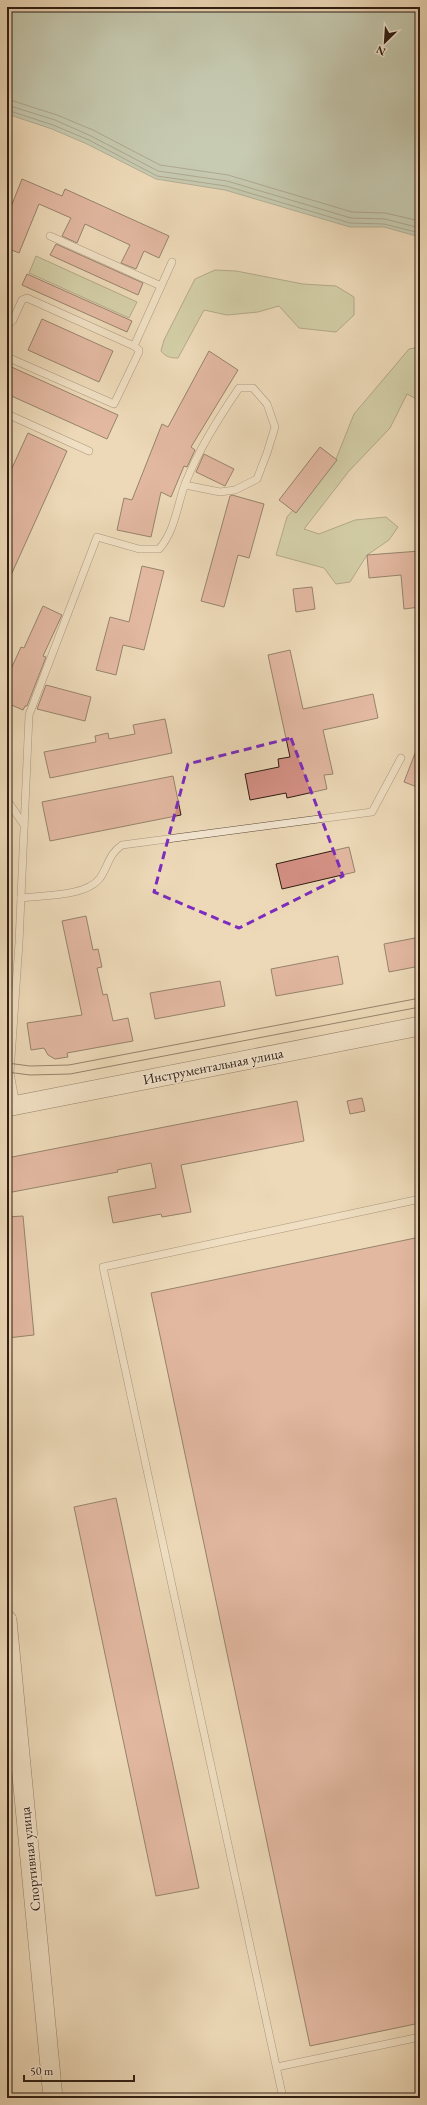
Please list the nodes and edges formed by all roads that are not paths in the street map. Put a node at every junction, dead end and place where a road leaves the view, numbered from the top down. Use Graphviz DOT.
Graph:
graph roads {
  1 [pos="50,236"];
  2 [pos="172,262"];
  3 [pos="161,286"];
  4 [pos="7,326"];
  5 [pos="134,346"];
  6 [pos="7,357"];
  7 [pos="7,414"];
  8 [pos="89,451"];
  9 [pos="185,485"];
  10 [pos="401,758"];
  11 [pos="7,800"];
  12 [pos="24,825"];
  13 [pos="21,898"];
  14 [pos="420,1026"];
  15 [pos="12,1106"];
  16 [pos="420,1199"];
  17 [pos="7,1620"];
  18 [pos="420,2037"];
  19 [pos="277,2066"];
  20 [pos="53,2098"];
  21 [pos="283,2098"];
  1 -- 3 [label="lane"];
  2 -- 3 [label="lane"];
  3 -- 5 [label="lane"];
  4 -- 5 [label="lane"];
  5 -- 6 [label="lane"];
  7 -- 8 [label="lane"];
  9 -- 9 [label="lane"];
  9 -- 12 [label="lane"];
  10 -- 13 [label="lane"];
  11 -- 12 [label="lane"];
  12 -- 13 [label="lane"];
  13 -- 15 [label="lane"];
  14 -- 15 [label="street, Инструментальная улица"];
  16 -- 19 [label="lane"];
  17 -- 20 [label="street, Спортивная улица"];
  18 -- 19 [label="lane"];
  19 -- 21 [label="lane"];
}
